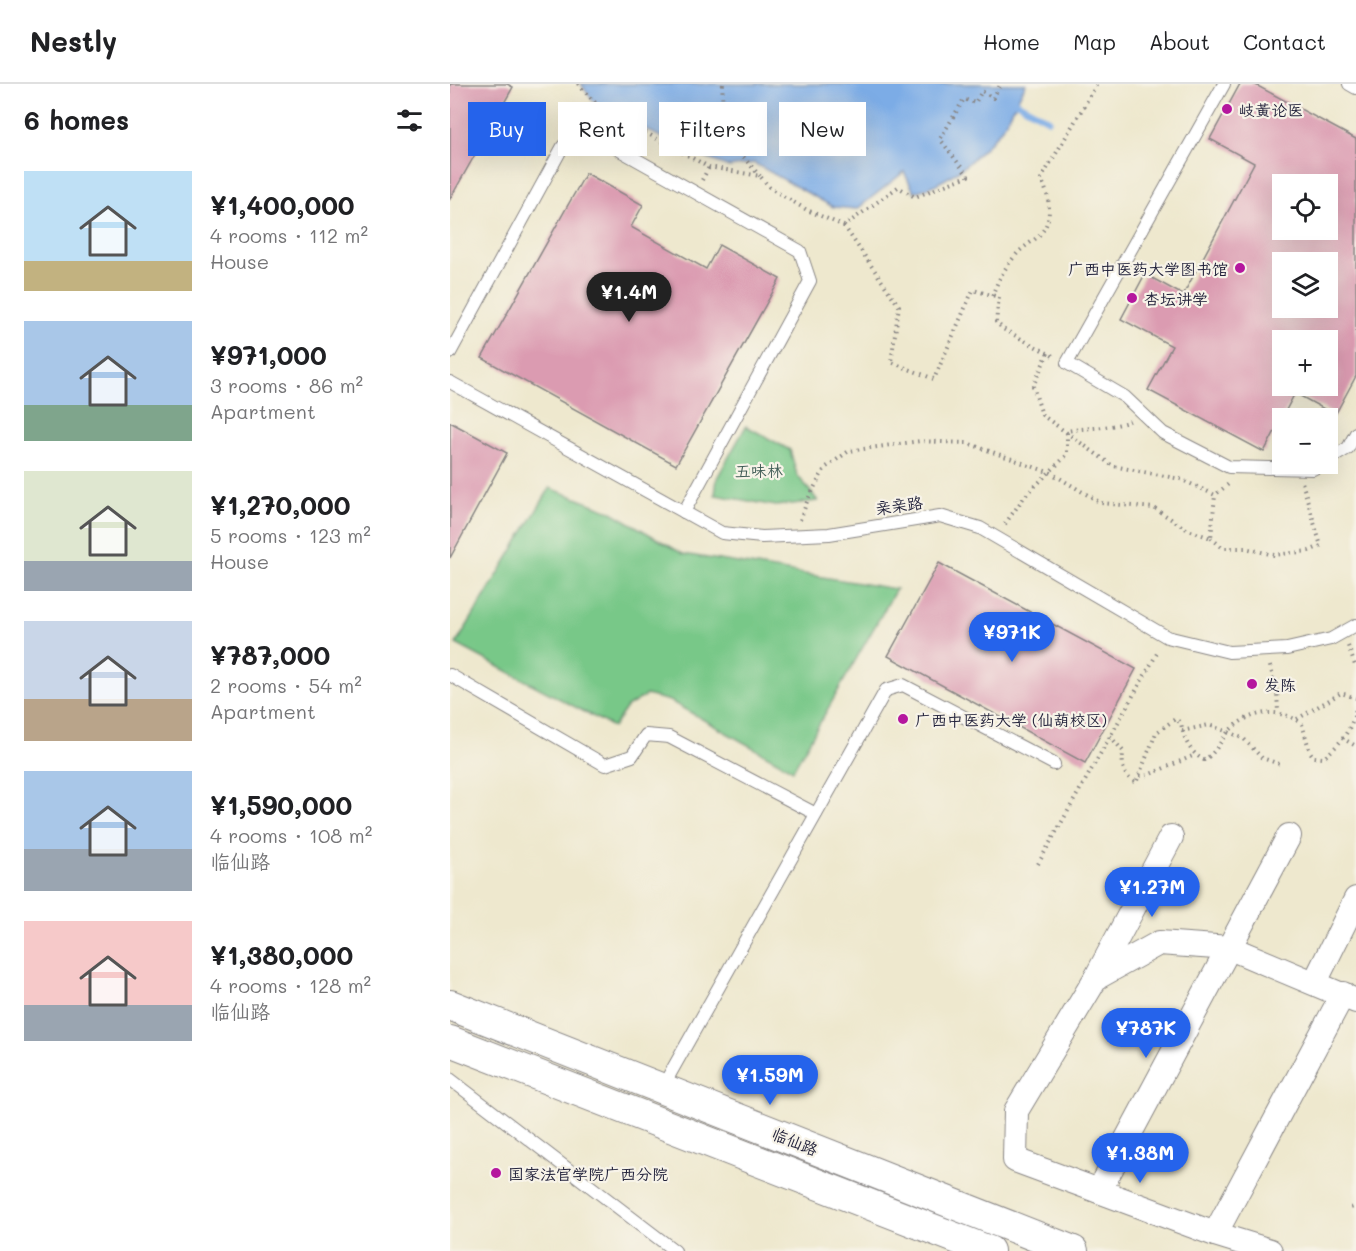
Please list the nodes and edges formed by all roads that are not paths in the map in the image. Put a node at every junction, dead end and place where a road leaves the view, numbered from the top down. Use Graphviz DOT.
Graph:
graph roads {
  1 [pos="1224,84"];
  2 [pos="1349,84"];
  3 [pos="1356,88"];
  4 [pos="450,353"];
  5 [pos="450,382"];
  6 [pos="1356,433"];
  7 [pos="1338,454"];
  8 [pos="1272,468"];
  9 [pos="684,512"];
  10 [pos="1356,625"];
  11 [pos="450,675"];
  12 [pos="1054,764"];
  13 [pos="816,814"];
  14 [pos="1289,836"];
  15 [pos="1171,837"];
  16 [pos="1356,899"];
  17 [pos="1230,948"];
  18 [pos="1096,978"];
  19 [pos="1315,982"];
  20 [pos="1350,998"];
  21 [pos="450,1005"];
  22 [pos="450,1041"];
  23 [pos="450,1079"];
  24 [pos="661,1089"];
  25 [pos="1099,1191"];
  26 [pos="1215,1234"];
  27 [pos="675,1251"];
  28 [pos="989,1251"];
  29 [pos="1073,1251"];
  30 [pos="1270,1251"];
  1 -- 8 [label="lane"];
  2 -- 3 [label="lane"];
  4 -- 9 [label="lane"];
  5 -- 9 [label="lane, 亲亲路"];
  6 -- 7 [label="lane"];
  9 -- 10 [label="lane, 亲亲路"];
  11 -- 13 [label="lane"];
  12 -- 13 [label="lane"];
  13 -- 24 [label="lane"];
  14 -- 17 [label="street"];
  15 -- 18 [label="street"];
  16 -- 19 [label="street"];
  17 -- 18 [label="street"];
  17 -- 19 [label="street"];
  17 -- 25 [label="street"];
  18 -- 25 [label="street"];
  19 -- 20 [label="street"];
  20 -- 26 [label="street"];
  21 -- 24 [label="street, 临仙路"];
  22 -- 28 [label="street, 临仙路"];
  23 -- 27 [label="lane"];
  24 -- 29 [label="street, 临仙路"];
  25 -- 26 [label="street"];
  26 -- 30 [label="street"];
}
